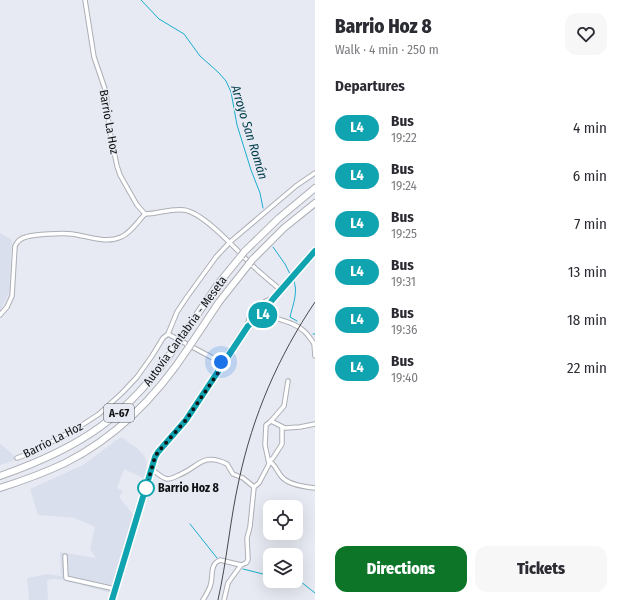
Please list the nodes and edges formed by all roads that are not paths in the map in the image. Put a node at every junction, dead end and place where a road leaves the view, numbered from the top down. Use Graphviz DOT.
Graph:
graph roads {
  1 [pos="85,0"];
  2 [pos="315,173"];
  3 [pos="315,188"];
  4 [pos="315,203"];
  5 [pos="145,214"];
  6 [pos="230,242"];
  7 [pos="315,251"];
  8 [pos="281,290"];
  9 [pos="273,299"];
  10 [pos="258,307"];
  11 [pos="0,315"];
  12 [pos="251,315"];
  13 [pos="261,316"];
  14 [pos="248,326"];
  15 [pos="168,334"];
  16 [pos="314,344"];
  17 [pos="315,356"];
  18 [pos="224,364"];
  19 [pos="288,381"];
  20 [pos="271,421"];
  21 [pos="315,424"];
  22 [pos="282,427"];
  23 [pos="17,458"];
  24 [pos="40,461"];
  25 [pos="269,461"];
  26 [pos="151,469"];
  27 [pos="0,473"];
  28 [pos="0,476"];
  29 [pos="14,484"];
  30 [pos="254,487"];
  31 [pos="0,488"];
  32 [pos="315,488"];
  33 [pos="0,492"];
  34 [pos="65,556"];
  35 [pos="241,565"];
  36 [pos="115,589"];
  37 [pos="112,600"];
  38 [pos="203,600"];
  39 [pos="224,600"];
  1 -- 5 [label="street, Barrio La Hoz"];
  2 -- 6 [label="street, Barrio La Hoz"];
  3 -- 24 [label="highway, Autovía Cantabria - Meseta / A-67"];
  4 -- 29 [label="highway, Autovía Cantabria - Meseta / A-67"];
  5 -- 6 [label="street"];
  5 -- 11 [label="street"];
  6 -- 8 [label="street"];
  6 -- 15 [label="street, Barrio La Hoz"];
  7 -- 8 [label="street"];
  8 -- 9 [label="street"];
  9 -- 10 [label="street"];
  9 -- 13 [label="street"];
  10 -- 12 [label="street"];
  10 -- 13 [label="street"];
  12 -- 13 [label="street"];
  12 -- 14 [label="street"];
  13 -- 14 [label="street"];
  13 -- 16 [label="street"];
  14 -- 18 [label="street"];
  15 -- 18 [label="street"];
  15 -- 23 [label="street, Barrio La Hoz"];
  16 -- 17 [label="street"];
  18 -- 26 [label="street"];
  19 -- 20 [label="street"];
  20 -- 22 [label="street"];
  20 -- 25 [label="street"];
  21 -- 22 [label="street"];
  22 -- 25 [label="street"];
  24 -- 27 [label="highway"];
  24 -- 28 [label="highway, Autovía Cantabria - Meseta / A-67"];
  25 -- 30 [label="street"];
  25 -- 32 [label="street"];
  26 -- 30 [label="street"];
  26 -- 36 [label="street"];
  29 -- 31 [label="highway, Autovía Cantabria - Meseta / A-67"];
  29 -- 33 [label="highway"];
  30 -- 35 [label="street"];
  34 -- 36 [label="street"];
  35 -- 38 [label="street"];
  35 -- 39 [label="street"];
  36 -- 37 [label="street"];
}
